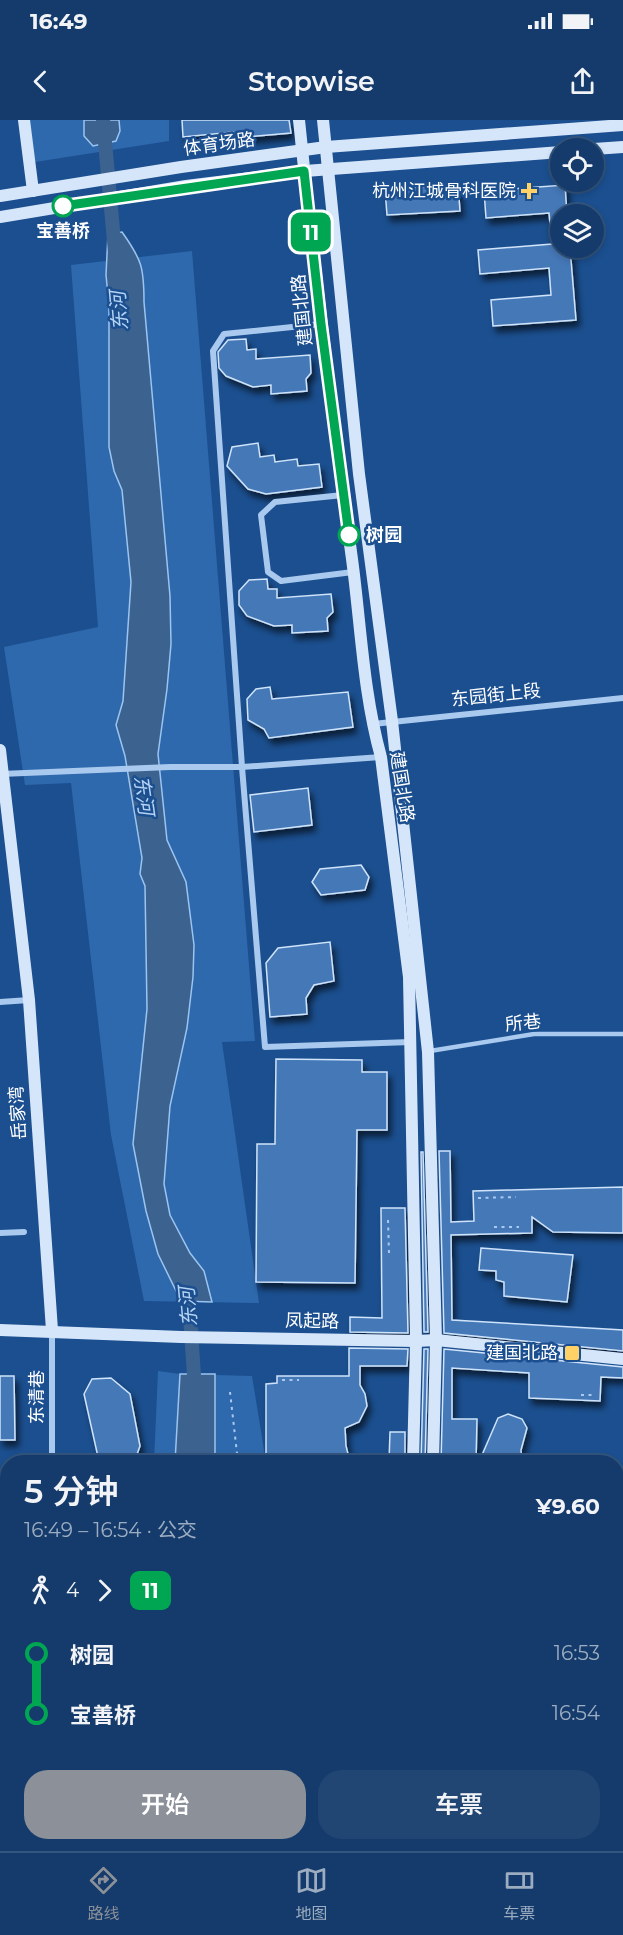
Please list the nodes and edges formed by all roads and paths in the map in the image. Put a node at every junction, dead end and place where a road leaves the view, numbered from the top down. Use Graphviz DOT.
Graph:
graph roads {
  1 [pos="24,120"];
  2 [pos="298,120"];
  3 [pos="323,120"];
  4 [pos="623,125"];
  5 [pos="326,147"];
  6 [pos="623,147"];
  7 [pos="604,148"];
  8 [pos="302,151"];
  9 [pos="550,153"];
  10 [pos="329,169"];
  11 [pos="304,171"];
  12 [pos="33,191"];
  13 [pos="0,196"];
  14 [pos="0,217"];
  15 [pos="321,324"];
  16 [pos="343,495"];
  17 [pos="354,572"];
  18 [pos="623,698"];
  19 [pos="393,721"];
  20 [pos="372,724"];
  21 [pos="0,750"];
  22 [pos="381,757"];
  23 [pos="242,767"];
  24 [pos="2,774"];
  25 [pos="29,1000"];
  26 [pos="0,1002"];
  27 [pos="623,1034"];
  28 [pos="411,1042"];
  29 [pos="428,1052"];
  30 [pos="516,1197"];
  31 [pos="478,1198"];
  32 [pos="388,1220"];
  33 [pos="494,1227"];
  34 [pos="519,1227"];
  35 [pos="24,1232"];
  36 [pos="0,1233"];
  37 [pos="388,1253"];
  38 [pos="0,1330"];
  39 [pos="52,1330"];
  40 [pos="436,1340"];
  41 [pos="416,1341"];
  42 [pos="623,1359"];
  43 [pos="282,1380"];
  44 [pos="299,1380"];
  45 [pos="230,1392"];
  46 [pos="581,1395"];
  47 [pos="595,1395"];
  48 [pos="52,1455"];
  49 [pos="237,1455"];
  50 [pos="413,1455"];
  51 [pos="433,1455"];
  1 -- 12 [label="main road"];
  2 -- 8 [label="main road, 建国北路"];
  3 -- 5 [label="main road, 建国北路"];
  4 -- 5 [label="main road, 体育场路"];
  5 -- 8 [label="main road, 体育场路"];
  5 -- 10 [label="main road, 建国北路"];
  6 -- 7 [label="main road"];
  8 -- 11 [label="main road, 建国北路"];
  8 -- 12 [label="main road, 体育场路"];
  9 -- 10 [label="main road, 体育场路"];
  10 -- 11 [label="main road, 体育场路"];
  10 -- 19 [label="main road, 建国北路"];
  11 -- 14 [label="main road, 体育场路"];
  11 -- 15 [label="main road, 建国北路"];
  12 -- 13 [label="main road, 体育场路"];
  15 -- 16 [label="main road, 建国北路"];
  15 -- 23 [label="street"];
  16 -- 17 [label="main road, 建国北路"];
  16 -- 17 [label="street"];
  17 -- 20 [label="main road, 建国北路"];
  18 -- 19 [label="street, 东园街上段"];
  19 -- 20 [label="street, 东园街上段"];
  19 -- 29 [label="main road, 建国北路"];
  20 -- 22 [label="main road, 建国北路"];
  21 -- 24 [label="main road, 岳家湾"];
  22 -- 23 [label="street"];
  22 -- 28 [label="main road, 建国北路"];
  23 -- 24 [label="street"];
  23 -- 28 [label="street"];
  24 -- 25 [label="main road, 岳家湾"];
  25 -- 26 [label="street"];
  25 -- 39 [label="main road, 岳家湾"];
  27 -- 29 [label="lane, 所巷"];
  28 -- 41 [label="main road, 建国北路"];
  29 -- 40 [label="main road, 建国北路"];
  30 -- 31 [label="path"];
  32 -- 37 [label="path"];
  33 -- 34 [label="path"];
  35 -- 36 [label="street"];
  38 -- 39 [label="main road, 凤起路"];
  39 -- 41 [label="main road, 凤起路"];
  39 -- 48 [label="street, 东清巷"];
  40 -- 41 [label="main road, 凤起路"];
  40 -- 42 [label="main road, 凤起路"];
  40 -- 51 [label="main road, 建国北路"];
  41 -- 50 [label="main road, 建国北路"];
  43 -- 44 [label="path"];
  45 -- 49 [label="path"];
  46 -- 47 [label="path"];
}
